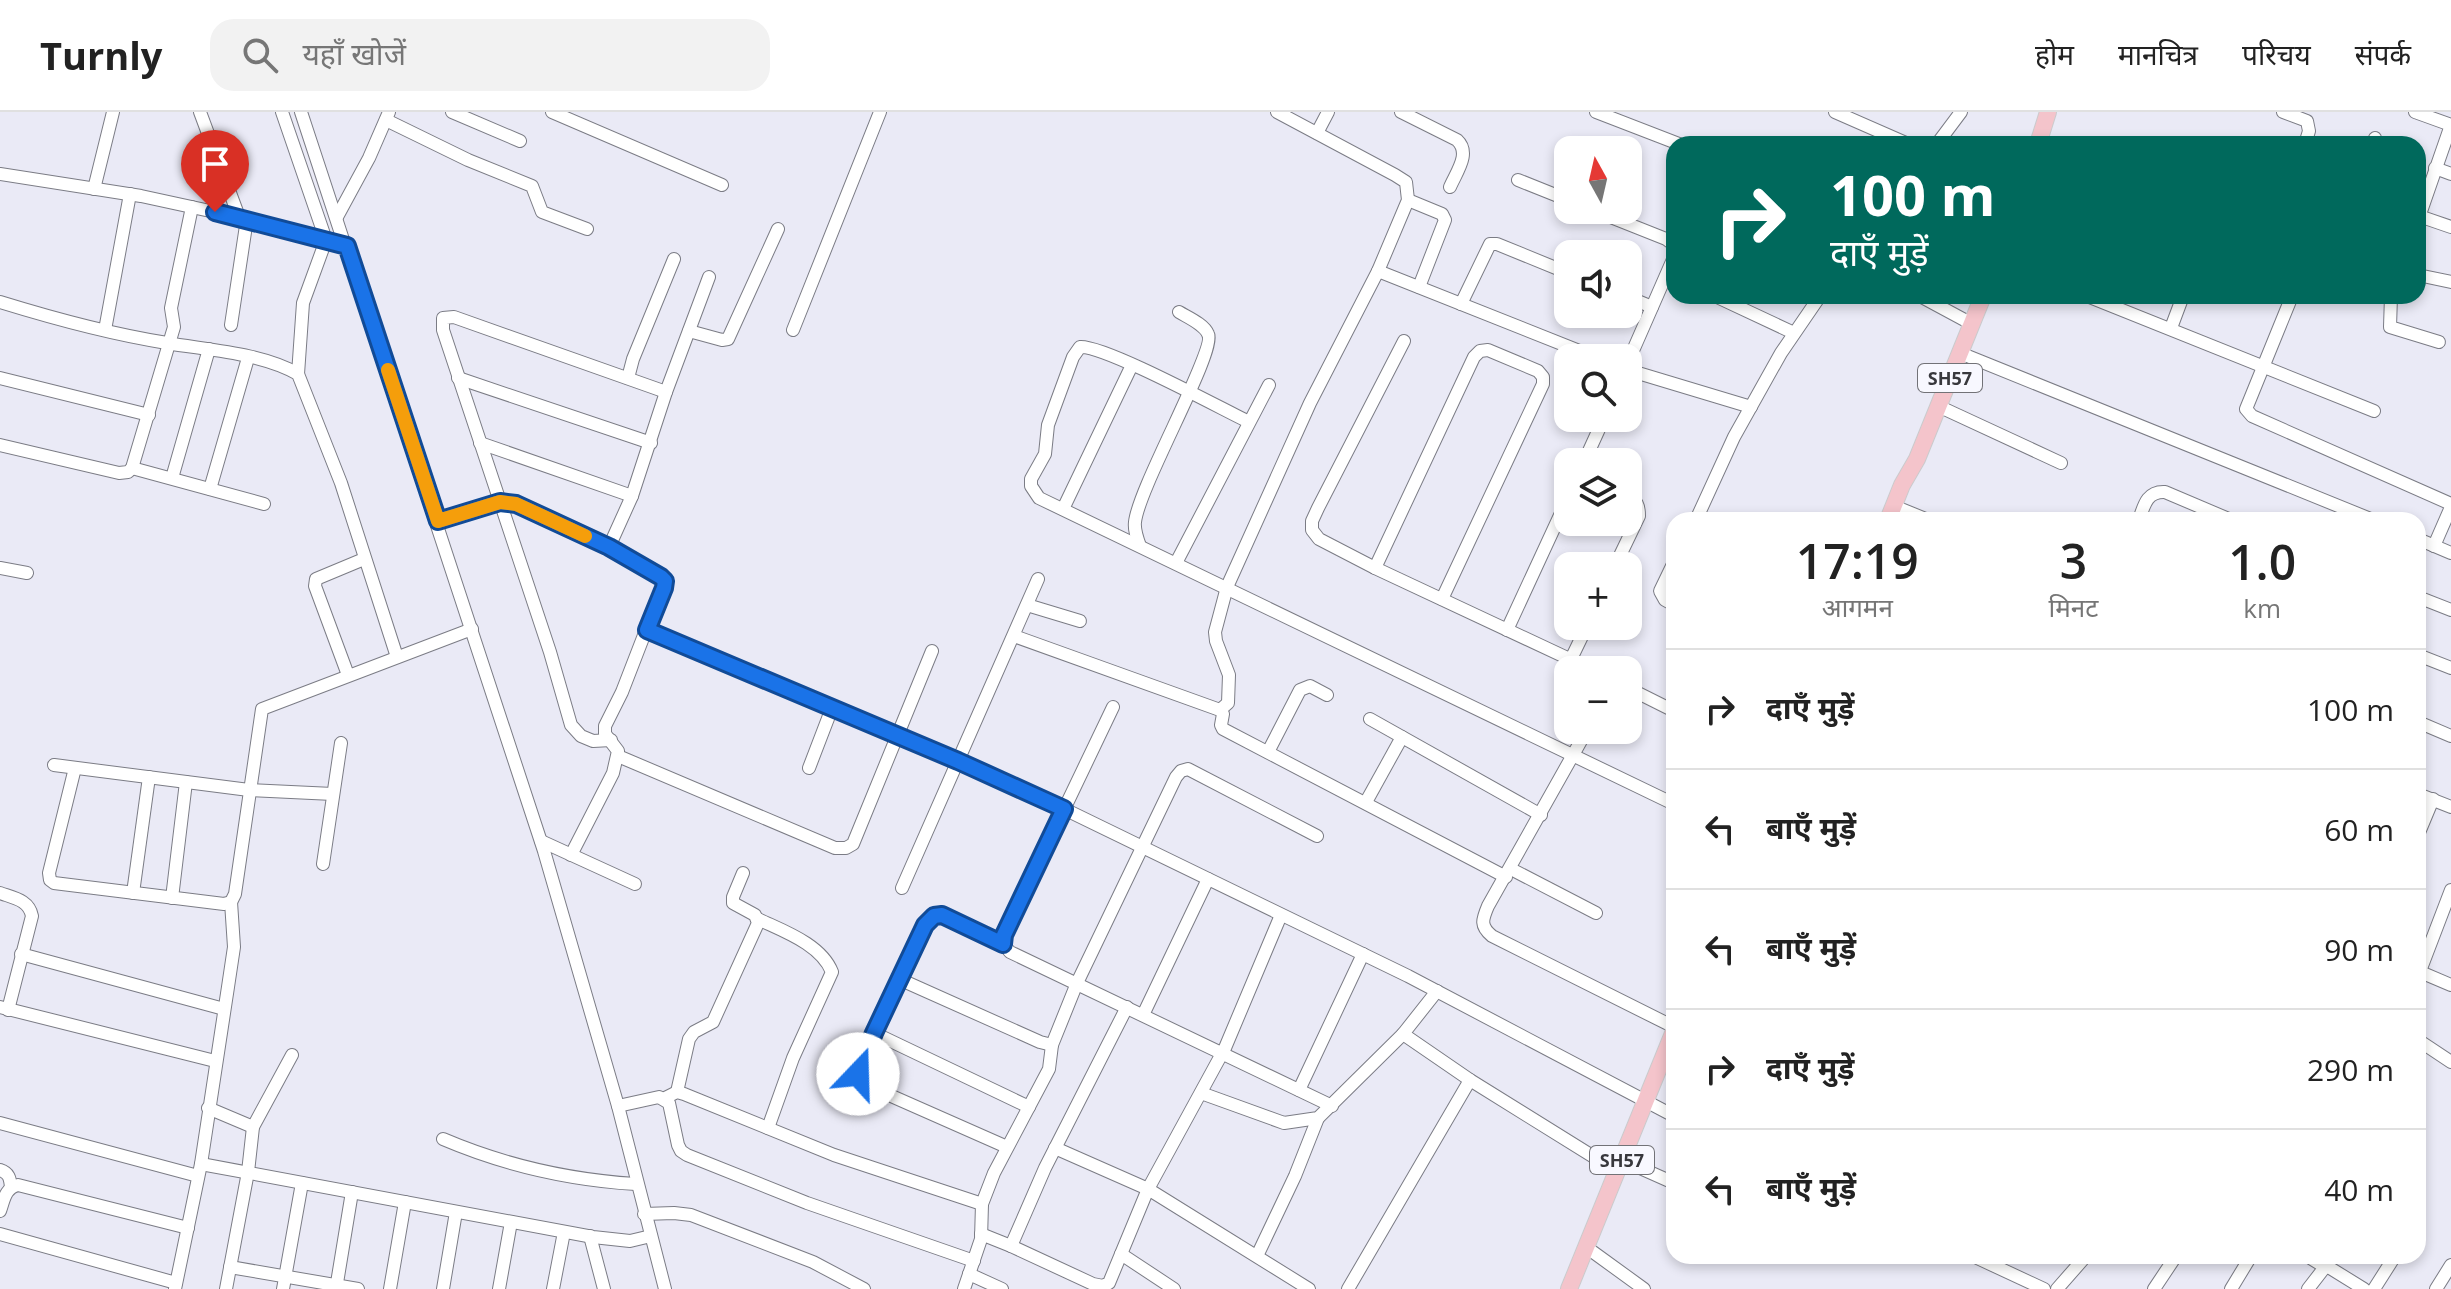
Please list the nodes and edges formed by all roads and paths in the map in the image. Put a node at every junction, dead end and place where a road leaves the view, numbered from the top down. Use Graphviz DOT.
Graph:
graph roads {
  1 [pos="113,112"];
  2 [pos="200,112"];
  3 [pos="282,112"];
  4 [pos="301,112"];
  5 [pos="452,112"];
  6 [pos="552,112"];
  7 [pos="880,112"];
  8 [pos="1277,112"];
  9 [pos="1328,112"];
  10 [pos="1401,112"];
  11 [pos="1596,112"];
  12 [pos="1835,112"];
  13 [pos="1961,112"];
  14 [pos="2048,112"];
  15 [pos="2283,112"];
  16 [pos="2415,112"];
  17 [pos="384,118"];
  18 [pos="1317,133"];
  19 [pos="1890,136"];
  20 [pos="1943,136"];
  21 [pos="2040,136"];
  22 [pos="2307,136"];
  23 [pos="1666,139"];
  24 [pos="520,141"];
  25 [pos="2435,168"];
  26 [pos="0,174"];
  27 [pos="2451,174"];
  28 [pos="1518,180"];
  29 [pos="722,185"];
  30 [pos="1450,187"];
  31 [pos="94,189"];
  32 [pos="130,194"];
  33 [pos="1554,194"];
  34 [pos="2426,196"];
  35 [pos="1408,200"];
  36 [pos="192,207"];
  37 [pos="337,217"];
  38 [pos="243,218"];
  39 [pos="2426,220"];
  40 [pos="1628,224"];
  41 [pos="2451,227"];
  42 [pos="587,229"];
  43 [pos="778,229"];
  44 [pos="1666,239"];
  45 [pos="326,240"];
  46 [pos="347,246"];
  47 [pos="674,259"];
  48 [pos="1554,267"];
  49 [pos="1378,271"];
  50 [pos="709,277"];
  51 [pos="2426,277"];
  52 [pos="2451,282"];
  53 [pos="1666,283"];
  54 [pos="1419,287"];
  55 [pos="0,302"];
  56 [pos="1642,303"];
  57 [pos="1461,304"];
  58 [pos="1732,304"];
  59 [pos="1814,304"];
  60 [pos="1935,304"];
  61 [pos="1980,304"];
  62 [pos="2108,304"];
  63 [pos="2180,304"];
  64 [pos="2289,304"];
  65 [pos="2391,304"];
  66 [pos="1652,307"];
  67 [pos="1179,312"];
  68 [pos="1972,324"];
  69 [pos="231,325"];
  70 [pos="2171,328"];
  71 [pos="105,330"];
  72 [pos="793,330"];
  73 [pos="689,331"];
  74 [pos="1794,333"];
  75 [pos="1404,341"];
  76 [pos="2439,342"];
  77 [pos="170,344"];
  78 [pos="1562,344"];
  79 [pos="1636,344"];
  80 [pos="209,349"];
  81 [pos="1960,353"];
  82 [pos="248,358"];
  83 [pos="1132,365"];
  84 [pos="2262,366"];
  85 [pos="298,374"];
  86 [pos="1642,374"];
  87 [pos="0,378"];
  88 [pos="458,378"];
  89 [pos="628,378"];
  90 [pos="1269,385"];
  91 [pos="666,392"];
  92 [pos="1188,393"];
  93 [pos="1938,406"];
  94 [pos="1751,407"];
  95 [pos="2374,411"];
  96 [pos="149,415"];
  97 [pos="1249,422"];
  98 [pos="480,443"];
  99 [pos="651,443"];
  100 [pos="0,445"];
  101 [pos="2061,463"];
  102 [pos="132,468"];
  103 [pos="172,478"];
  104 [pos="210,489"];
  105 [pos="632,496"];
  106 [pos="500,502"];
  107 [pos="264,504"];
  108 [pos="2451,505"];
  109 [pos="1063,509"];
  110 [pos="1700,512"];
  111 [pos="1897,512"];
  112 [pos="2142,512"];
  113 [pos="2212,512"];
  114 [pos="2353,512"];
  115 [pos="438,521"];
  116 [pos="1554,528"];
  117 [pos="2426,542"];
  118 [pos="1140,546"];
  119 [pos="2434,546"];
  120 [pos="609,547"];
  121 [pos="2451,553"];
  122 [pos="364,559"];
  123 [pos="1176,563"];
  124 [pos="0,568"];
  125 [pos="1375,568"];
  126 [pos="27,573"];
  127 [pos="1038,579"];
  128 [pos="1666,579"];
  129 [pos="1227,587"];
  130 [pos="1442,599"];
  131 [pos="2426,600"];
  132 [pos="1666,601"];
  133 [pos="1027,605"];
  134 [pos="2451,610"];
  135 [pos="1080,621"];
  136 [pos="472,629"];
  137 [pos="647,630"];
  138 [pos="1507,630"];
  139 [pos="1014,636"];
  140 [pos="932,651"];
  141 [pos="1564,656"];
  142 [pos="397,657"];
  143 [pos="2426,658"];
  144 [pos="2451,668"];
  145 [pos="348,675"];
  146 [pos="1327,695"];
  147 [pos="1642,695"];
  148 [pos="1113,707"];
  149 [pos="1666,707"];
  150 [pos="832,708"];
  151 [pos="1220,710"];
  152 [pos="1370,719"];
  153 [pos="2426,725"];
  154 [pos="898,735"];
  155 [pos="2451,736"];
  156 [pos="1402,737"];
  157 [pos="611,740"];
  158 [pos="341,743"];
  159 [pos="1580,744"];
  160 [pos="1268,752"];
  161 [pos="618,756"];
  162 [pos="1574,756"];
  163 [pos="958,761"];
  164 [pos="54,765"];
  165 [pos="75,768"];
  166 [pos="809,768"];
  167 [pos="149,777"];
  168 [pos="186,782"];
  169 [pos="249,790"];
  170 [pos="333,794"];
  171 [pos="2426,797"];
  172 [pos="2433,799"];
  173 [pos="1666,800"];
  174 [pos="1366,802"];
  175 [pos="2451,807"];
  176 [pos="1064,809"];
  177 [pos="1541,815"];
  178 [pos="2426,816"];
  179 [pos="1317,836"];
  180 [pos="541,841"];
  181 [pos="1142,847"];
  182 [pos="571,855"];
  183 [pos="323,864"];
  184 [pos="743,873"];
  185 [pos="1508,873"];
  186 [pos="1208,879"];
  187 [pos="635,884"];
  188 [pos="902,888"];
  189 [pos="2451,890"];
  190 [pos="0,893"];
  191 [pos="133,893"];
  192 [pos="172,898"];
  193 [pos="231,902"];
  194 [pos="1596,913"];
  195 [pos="1281,915"];
  196 [pos="758,919"];
  197 [pos="1003,944"];
  198 [pos="2426,953"];
  199 [pos="21,954"];
  200 [pos="1363,954"];
  201 [pos="2426,974"];
  202 [pos="899,979"];
  203 [pos="1077,983"];
  204 [pos="2451,985"];
  205 [pos="1437,991"];
  206 [pos="1127,1007"];
  207 [pos="4,1008"];
  208 [pos="224,1009"];
  209 [pos="1143,1015"];
  210 [pos="1666,1025"];
  211 [pos="874,1033"];
  212 [pos="1403,1034"];
  213 [pos="1052,1045"];
  214 [pos="2426,1045"];
  215 [pos="1222,1052"];
  216 [pos="1666,1053"];
  217 [pos="292,1055"];
  218 [pos="215,1061"];
  219 [pos="2451,1062"];
  220 [pos="1666,1069"];
  221 [pos="1470,1080"];
  222 [pos="1299,1090"];
  223 [pos="1201,1093"];
  224 [pos="671,1095"];
  225 [pos="1649,1103"];
  226 [pos="618,1106"];
  227 [pos="1332,1106"];
  228 [pos="1029,1107"];
  229 [pos="208,1108"];
  230 [pos="1666,1112"];
  231 [pos="1318,1118"];
  232 [pos="0,1123"];
  233 [pos="253,1127"];
  234 [pos="768,1128"];
  235 [pos="443,1139"];
  236 [pos="1007,1147"];
  237 [pos="1055,1148"];
  238 [pos="1623,1167"];
  239 [pos="0,1170"];
  240 [pos="200,1170"];
  241 [pos="248,1172"];
  242 [pos="1666,1180"];
  243 [pos="302,1183"];
  244 [pos="636,1184"];
  245 [pos="11,1187"];
  246 [pos="1148,1189"];
  247 [pos="352,1192"];
  248 [pos="405,1202"];
  249 [pos="982,1204"];
  250 [pos="0,1211"];
  251 [pos="456,1212"];
  252 [pos="644,1214"];
  253 [pos="511,1222"];
  254 [pos="188,1228"];
  255 [pos="564,1232"];
  256 [pos="0,1234"];
  257 [pos="981,1234"];
  258 [pos="590,1236"];
  259 [pos="651,1236"];
  260 [pos="1011,1246"];
  261 [pos="1593,1252"];
  262 [pos="1121,1254"];
  263 [pos="1257,1256"];
  264 [pos="974,1261"];
  265 [pos="2006,1264"];
  266 [pos="2079,1264"];
  267 [pos="2171,1264"];
  268 [pos="2246,1264"];
  269 [pos="2325,1264"];
  270 [pos="2327,1264"];
  271 [pos="2390,1264"];
  272 [pos="2451,1265"];
  273 [pos="230,1267"];
  274 [pos="969,1274"];
  275 [pos="284,1283"];
  276 [pos="176,1286"];
  277 [pos="336,1287"];
  278 [pos="226,1289"];
  279 [pos="358,1289"];
  280 [pos="390,1289"];
  281 [pos="443,1289"];
  282 [pos="499,1289"];
  283 [pos="553,1289"];
  284 [pos="604,1289"];
  285 [pos="665,1289"];
  286 [pos="864,1289"];
  287 [pos="964,1289"];
  288 [pos="1002,1289"];
  289 [pos="1174,1289"];
  290 [pos="1309,1289"];
  291 [pos="1348,1289"];
  292 [pos="1569,1289"];
  293 [pos="1578,1289"];
  294 [pos="1644,1289"];
  295 [pos="2044,1289"];
  296 [pos="2057,1289"];
  297 [pos="2154,1289"];
  298 [pos="2231,1289"];
  299 [pos="2308,1289"];
  300 [pos="2364,1289"];
  301 [pos="2374,1289"];
  302 [pos="2436,1289"];
  1 -- 31 [label="street"];
  2 -- 38 [label="street"];
  3 -- 45 [label="street"];
  4 -- 37 [label="street"];
  5 -- 24 [label="street"];
  6 -- 29 [label="street"];
  7 -- 72 [label="street"];
  8 -- 18 [label="street"];
  9 -- 18 [label="street"];
  10 -- 30 [label="street"];
  11 -- 23 [label="street"];
  12 -- 19 [label="street"];
  13 -- 20 [label="street"];
  14 -- 21 [label="main road"];
  15 -- 22 [label="street"];
  16 -- 25 [label="street"];
  17 -- 37 [label="street"];
  17 -- 42 [label="street"];
  18 -- 35 [label="street"];
  25 -- 27 [label="street"];
  25 -- 34 [label="street"];
  26 -- 31 [label="street"];
  28 -- 33 [label="street"];
  31 -- 32 [label="street"];
  32 -- 36 [label="street"];
  32 -- 71 [label="street"];
  35 -- 49 [label="street"];
  35 -- 54 [label="street"];
  36 -- 38 [label="street"];
  36 -- 77 [label="street"];
  37 -- 46 [label="street"];
  38 -- 45 [label="street"];
  38 -- 69 [label="street"];
  39 -- 41 [label="street"];
  40 -- 44 [label="street"];
  43 -- 73 [label="street"];
  45 -- 46 [label="street"];
  45 -- 85 [label="street"];
  46 -- 115 [label="street"];
  47 -- 89 [label="street"];
  48 -- 57 [label="street"];
  49 -- 54 [label="street"];
  49 -- 129 [label="street"];
  50 -- 73 [label="street"];
  51 -- 52 [label="street"];
  53 -- 66 [label="street"];
  54 -- 57 [label="street"];
  55 -- 71 [label="street"];
  56 -- 66 [label="street"];
  57 -- 78 [label="street"];
  58 -- 74 [label="street"];
  59 -- 74 [label="street"];
  60 -- 68 [label="street"];
  61 -- 68 [label="main road, SH57"];
  62 -- 70 [label="street"];
  63 -- 70 [label="street"];
  64 -- 84 [label="street"];
  65 -- 76 [label="street"];
  66 -- 79 [label="street"];
  67 -- 92 [label="street"];
  68 -- 81 [label="main road, SH57"];
  70 -- 84 [label="street"];
  71 -- 77 [label="street"];
  73 -- 91 [label="street"];
  74 -- 94 [label="street"];
  75 -- 125 [label="street"];
  77 -- 80 [label="street"];
  77 -- 96 [label="street"];
  80 -- 82 [label="street"];
  80 -- 103 [label="street"];
  81 -- 93 [label="main road, SH57"];
  81 -- 114 [label="street"];
  82 -- 85 [label="street"];
  82 -- 104 [label="street"];
  83 -- 92 [label="street"];
  83 -- 109 [label="street"];
  83 -- 109 [label="street"];
  84 -- 95 [label="street"];
  84 -- 108 [label="street"];
  85 -- 122 [label="street"];
  86 -- 94 [label="street"];
  87 -- 96 [label="street"];
  88 -- 89 [label="street"];
  88 -- 98 [label="street"];
  88 -- 99 [label="street"];
  89 -- 91 [label="street"];
  90 -- 97 [label="street"];
  91 -- 99 [label="street"];
  92 -- 97 [label="street"];
  92 -- 118 [label="street"];
  93 -- 101 [label="street"];
  93 -- 111 [label="main road, SH57"];
  94 -- 110 [label="street"];
  96 -- 102 [label="street"];
  97 -- 123 [label="street"];
  98 -- 105 [label="street"];
  98 -- 106 [label="street"];
  99 -- 105 [label="street"];
  100 -- 102 [label="street"];
  102 -- 103 [label="street"];
  103 -- 104 [label="street"];
  104 -- 107 [label="street"];
  105 -- 120 [label="street"];
  106 -- 115 [label="street"];
  106 -- 120 [label="street"];
  106 -- 157 [label="street"];
  108 -- 119 [label="street"];
  109 -- 118 [label="street"];
  112 -- 113 [label="street"];
  115 -- 136 [label="street"];
  116 -- 138 [label="street"];
  117 -- 119 [label="street"];
  118 -- 123 [label="street"];
  119 -- 121 [label="street"];
  120 -- 137 [label="street"];
  122 -- 142 [label="street"];
  122 -- 145 [label="street"];
  123 -- 129 [label="street"];
  124 -- 126 [label="street"];
  125 -- 130 [label="street"];
  125 -- 130 [label="street"];
  127 -- 133 [label="street"];
  128 -- 132 [label="street"];
  129 -- 151 [label="street"];
  129 -- 162 [label="street"];
  130 -- 138 [label="street"];
  131 -- 134 [label="street"];
  133 -- 135 [label="street"];
  133 -- 139 [label="street"];
  136 -- 142 [label="street"];
  136 -- 180 [label="street"];
  137 -- 150 [label="street"];
  137 -- 157 [label="street"];
  138 -- 141 [label="street"];
  139 -- 151 [label="street"];
  139 -- 163 [label="street"];
  140 -- 154 [label="street"];
  142 -- 145 [label="street"];
  143 -- 144 [label="street"];
  145 -- 169 [label="street"];
  146 -- 160 [label="street"];
  147 -- 149 [label="street"];
  148 -- 176 [label="street"];
  150 -- 154 [label="street"];
  150 -- 166 [label="street"];
  151 -- 160 [label="street"];
  152 -- 156 [label="street"];
  153 -- 155 [label="street"];
  154 -- 161 [label="street"];
  154 -- 163 [label="street"];
  156 -- 174 [label="street"];
  156 -- 177 [label="street"];
  157 -- 161 [label="street"];
  158 -- 170 [label="street"];
  159 -- 162 [label="street"];
  160 -- 174 [label="street"];
  161 -- 182 [label="street"];
  162 -- 173 [label="street"];
  162 -- 177 [label="street"];
  163 -- 176 [label="street"];
  163 -- 188 [label="street"];
  164 -- 165 [label="street"];
  165 -- 167 [label="street"];
  165 -- 191 [label="street"];
  167 -- 168 [label="street"];
  167 -- 191 [label="street"];
  168 -- 169 [label="street"];
  168 -- 192 [label="street"];
  169 -- 170 [label="street"];
  169 -- 193 [label="street"];
  170 -- 183 [label="street"];
  171 -- 172 [label="street"];
  172 -- 175 [label="street"];
  172 -- 178 [label="street"];
  174 -- 185 [label="street"];
  176 -- 181 [label="street"];
  176 -- 197 [label="street"];
  177 -- 185 [label="street"];
  179 -- 181 [label="street"];
  180 -- 182 [label="street"];
  180 -- 226 [label="street"];
  181 -- 186 [label="street"];
  181 -- 203 [label="street"];
  182 -- 187 [label="street"];
  184 -- 196 [label="street"];
  185 -- 194 [label="street"];
  185 -- 210 [label="street"];
  186 -- 195 [label="street"];
  186 -- 209 [label="street"];
  189 -- 198 [label="street"];
  190 -- 199 [label="street"];
  191 -- 192 [label="street"];
  192 -- 193 [label="street"];
  193 -- 208 [label="street"];
  195 -- 200 [label="street"];
  195 -- 215 [label="street"];
  196 -- 224 [label="street"];
  196 -- 234 [label="street"];
  197 -- 202 [label="street"];
  197 -- 203 [label="street"];
  199 -- 207 [label="street"];
  199 -- 208 [label="street"];
  200 -- 205 [label="street"];
  200 -- 222 [label="street"];
  201 -- 204 [label="street"];
  202 -- 211 [label="street"];
  202 -- 213 [label="street"];
  203 -- 206 [label="street"];
  203 -- 213 [label="street"];
  205 -- 212 [label="street"];
  205 -- 225 [label="street"];
  206 -- 209 [label="street"];
  206 -- 237 [label="street"];
  207 -- 218 [label="street"];
  208 -- 218 [label="street"];
  209 -- 215 [label="street"];
  211 -- 228 [label="street"];
  211 -- 236 [label="street"];
  212 -- 221 [label="street"];
  212 -- 227 [label="street"];
  213 -- 228 [label="street"];
  214 -- 219 [label="street"];
  215 -- 222 [label="street"];
  215 -- 223 [label="street"];
  216 -- 225 [label="main road, SH57"];
  217 -- 233 [label="street"];
  218 -- 229 [label="street"];
  220 -- 225 [label="main road, SH57"];
  221 -- 238 [label="street"];
  221 -- 291 [label="street"];
  222 -- 227 [label="street"];
  223 -- 231 [label="street"];
  223 -- 246 [label="street"];
  224 -- 226 [label="street"];
  224 -- 234 [label="street"];
  224 -- 264 [label="street"];
  225 -- 230 [label="street"];
  225 -- 238 [label="main road, SH57"];
  226 -- 244 [label="street"];
  227 -- 231 [label="street"];
  228 -- 236 [label="street"];
  229 -- 233 [label="street"];
  229 -- 240 [label="street"];
  231 -- 263 [label="street"];
  232 -- 240 [label="street"];
  233 -- 241 [label="street"];
  234 -- 249 [label="street"];
  235 -- 244 [label="street"];
  236 -- 249 [label="street"];
  237 -- 246 [label="street"];
  237 -- 260 [label="street"];
  238 -- 242 [label="street"];
  238 -- 261 [label="main road, SH57"];
  238 -- 292 [label="main road, SH57"];
  239 -- 245 [label="street"];
  240 -- 241 [label="street"];
  240 -- 254 [label="street"];
  241 -- 243 [label="street"];
  241 -- 273 [label="street"];
  243 -- 247 [label="street"];
  243 -- 275 [label="street"];
  244 -- 252 [label="street"];
  245 -- 250 [label="street"];
  245 -- 254 [label="street"];
  246 -- 262 [label="street"];
  246 -- 263 [label="street"];
  247 -- 248 [label="street"];
  247 -- 277 [label="street"];
  248 -- 251 [label="street"];
  248 -- 280 [label="street"];
  249 -- 257 [label="street"];
  251 -- 253 [label="street"];
  251 -- 281 [label="street"];
  252 -- 259 [label="street"];
  252 -- 286 [label="street"];
  253 -- 255 [label="street"];
  253 -- 282 [label="street"];
  254 -- 276 [label="street"];
  255 -- 258 [label="street"];
  255 -- 283 [label="street"];
  256 -- 276 [label="street"];
  257 -- 260 [label="street"];
  257 -- 264 [label="street"];
  258 -- 259 [label="street"];
  258 -- 284 [label="street"];
  259 -- 285 [label="street"];
  260 -- 262 [label="street"];
  261 -- 293 [label="main road, SH57"];
  261 -- 294 [label="street"];
  262 -- 289 [label="street"];
  263 -- 290 [label="street"];
  264 -- 274 [label="street"];
  265 -- 295 [label="street"];
  266 -- 296 [label="street"];
  267 -- 297 [label="street"];
  268 -- 298 [label="street"];
  269 -- 299 [label="street"];
  270 -- 300 [label="street"];
  271 -- 301 [label="street"];
  272 -- 302 [label="street"];
  273 -- 275 [label="street"];
  273 -- 278 [label="street"];
  274 -- 287 [label="street"];
  274 -- 288 [label="street"];
  275 -- 277 [label="street"];
  277 -- 279 [label="street"];
}
